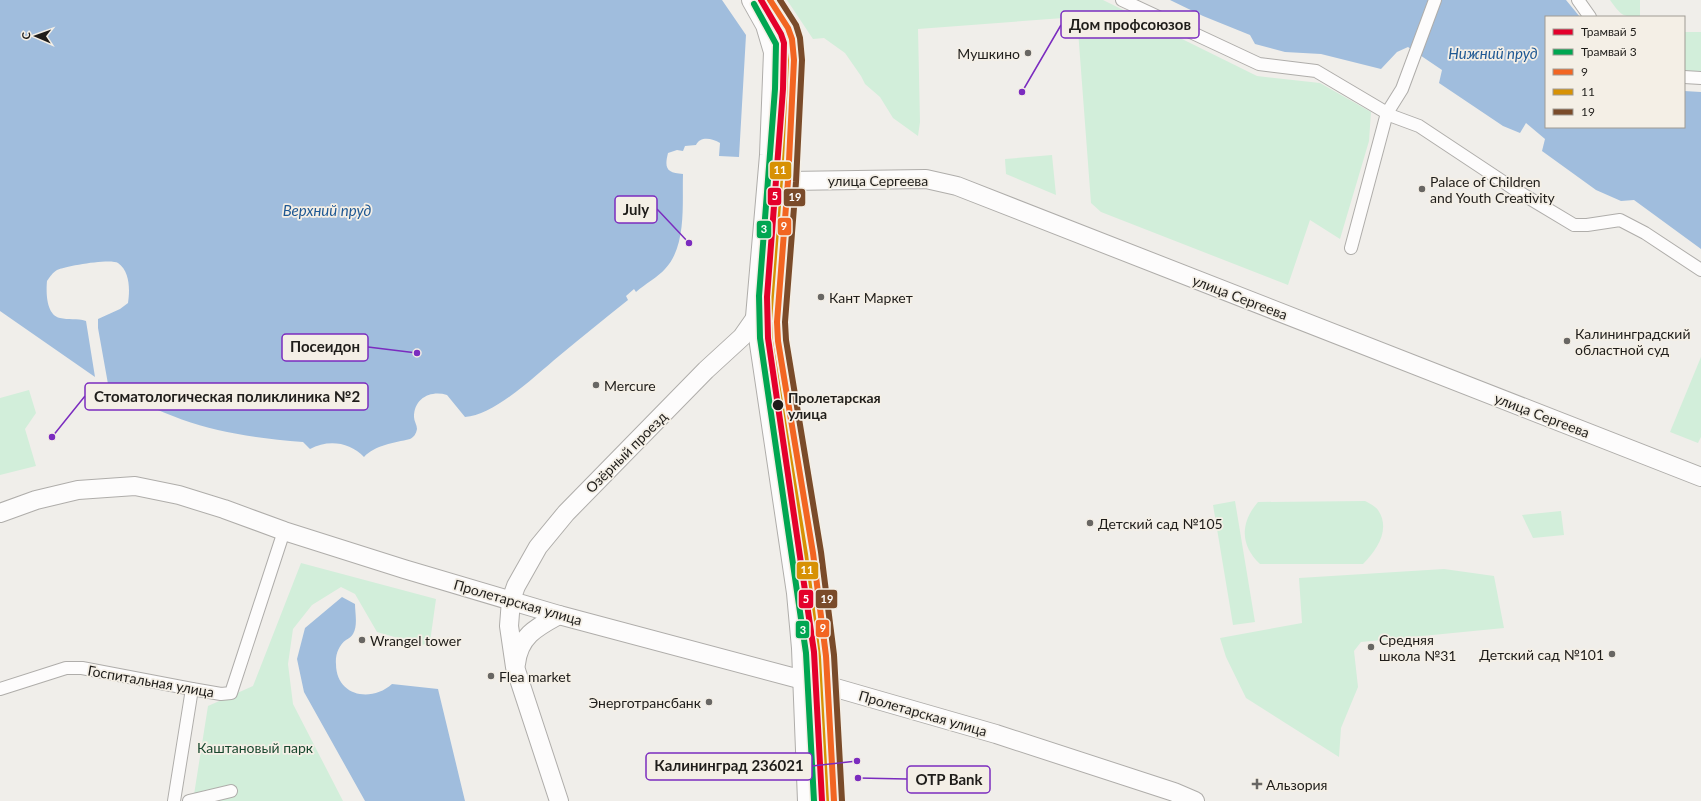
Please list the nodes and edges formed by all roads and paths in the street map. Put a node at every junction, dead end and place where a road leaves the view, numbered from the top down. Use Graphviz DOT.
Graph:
graph roads {
  1 [pos="752,0"];
  2 [pos="770,0"];
  3 [pos="1122,0"];
  4 [pos="1434,0"];
  5 [pos="1578,0"];
  6 [pos="1589,16"];
  7 [pos="1685,76"];
  8 [pos="1701,78"];
  9 [pos="1387,113"];
  10 [pos="768,181"];
  11 [pos="788,181"];
  12 [pos="1351,248"];
  13 [pos="1701,270"];
  14 [pos="756,316"];
  15 [pos="1701,477"];
  16 [pos="0,513"];
  17 [pos="284,531"];
  18 [pos="510,594"];
  19 [pos="559,615"];
  20 [pos="515,667"];
  21 [pos="803,680"];
  22 [pos="829,686"];
  23 [pos="0,689"];
  24 [pos="192,689"];
  25 [pos="231,791"];
  26 [pos="1172,796"];
  27 [pos="174,801"];
  28 [pos="189,801"];
  29 [pos="559,801"];
  30 [pos="808,801"];
  31 [pos="834,801"];
  32 [pos="1196,801"];
  1 -- 10 [label="main road"];
  2 -- 11 [label="main road"];
  3 -- 9 [label="street"];
  4 -- 9 [label="street"];
  5 -- 6 [label="street"];
  7 -- 8 [label="street"];
  9 -- 12 [label="street"];
  9 -- 13 [label="street"];
  10 -- 11 [label="main road, улица Сергеева"];
  10 -- 14 [label="main road"];
  11 -- 15 [label="main road, улица Сергеева"];
  11 -- 22 [label="main road"];
  14 -- 18 [label="main road, Озёрный проезд"];
  14 -- 21 [label="main road"];
  16 -- 17 [label="main road, Пролетарская улица"];
  17 -- 18 [label="main road, Пролетарская улица"];
  17 -- 24 [label="street, Госпитальная улица"];
  18 -- 19 [label="main road, Пролетарская улица"];
  18 -- 20 [label="main road"];
  19 -- 20 [label="main road"];
  19 -- 21 [label="main road, Пролетарская улица"];
  20 -- 29 [label="main road"];
  21 -- 22 [label="main road, Пролетарская улица"];
  21 -- 30 [label="main road"];
  22 -- 26 [label="main road, Пролетарская улица"];
  22 -- 31 [label="main road"];
  23 -- 24 [label="street, Госпитальная улица"];
  24 -- 27 [label="street"];
  25 -- 28 [label="street"];
  26 -- 32 [label="main road, Пролетарская улица"];
}
